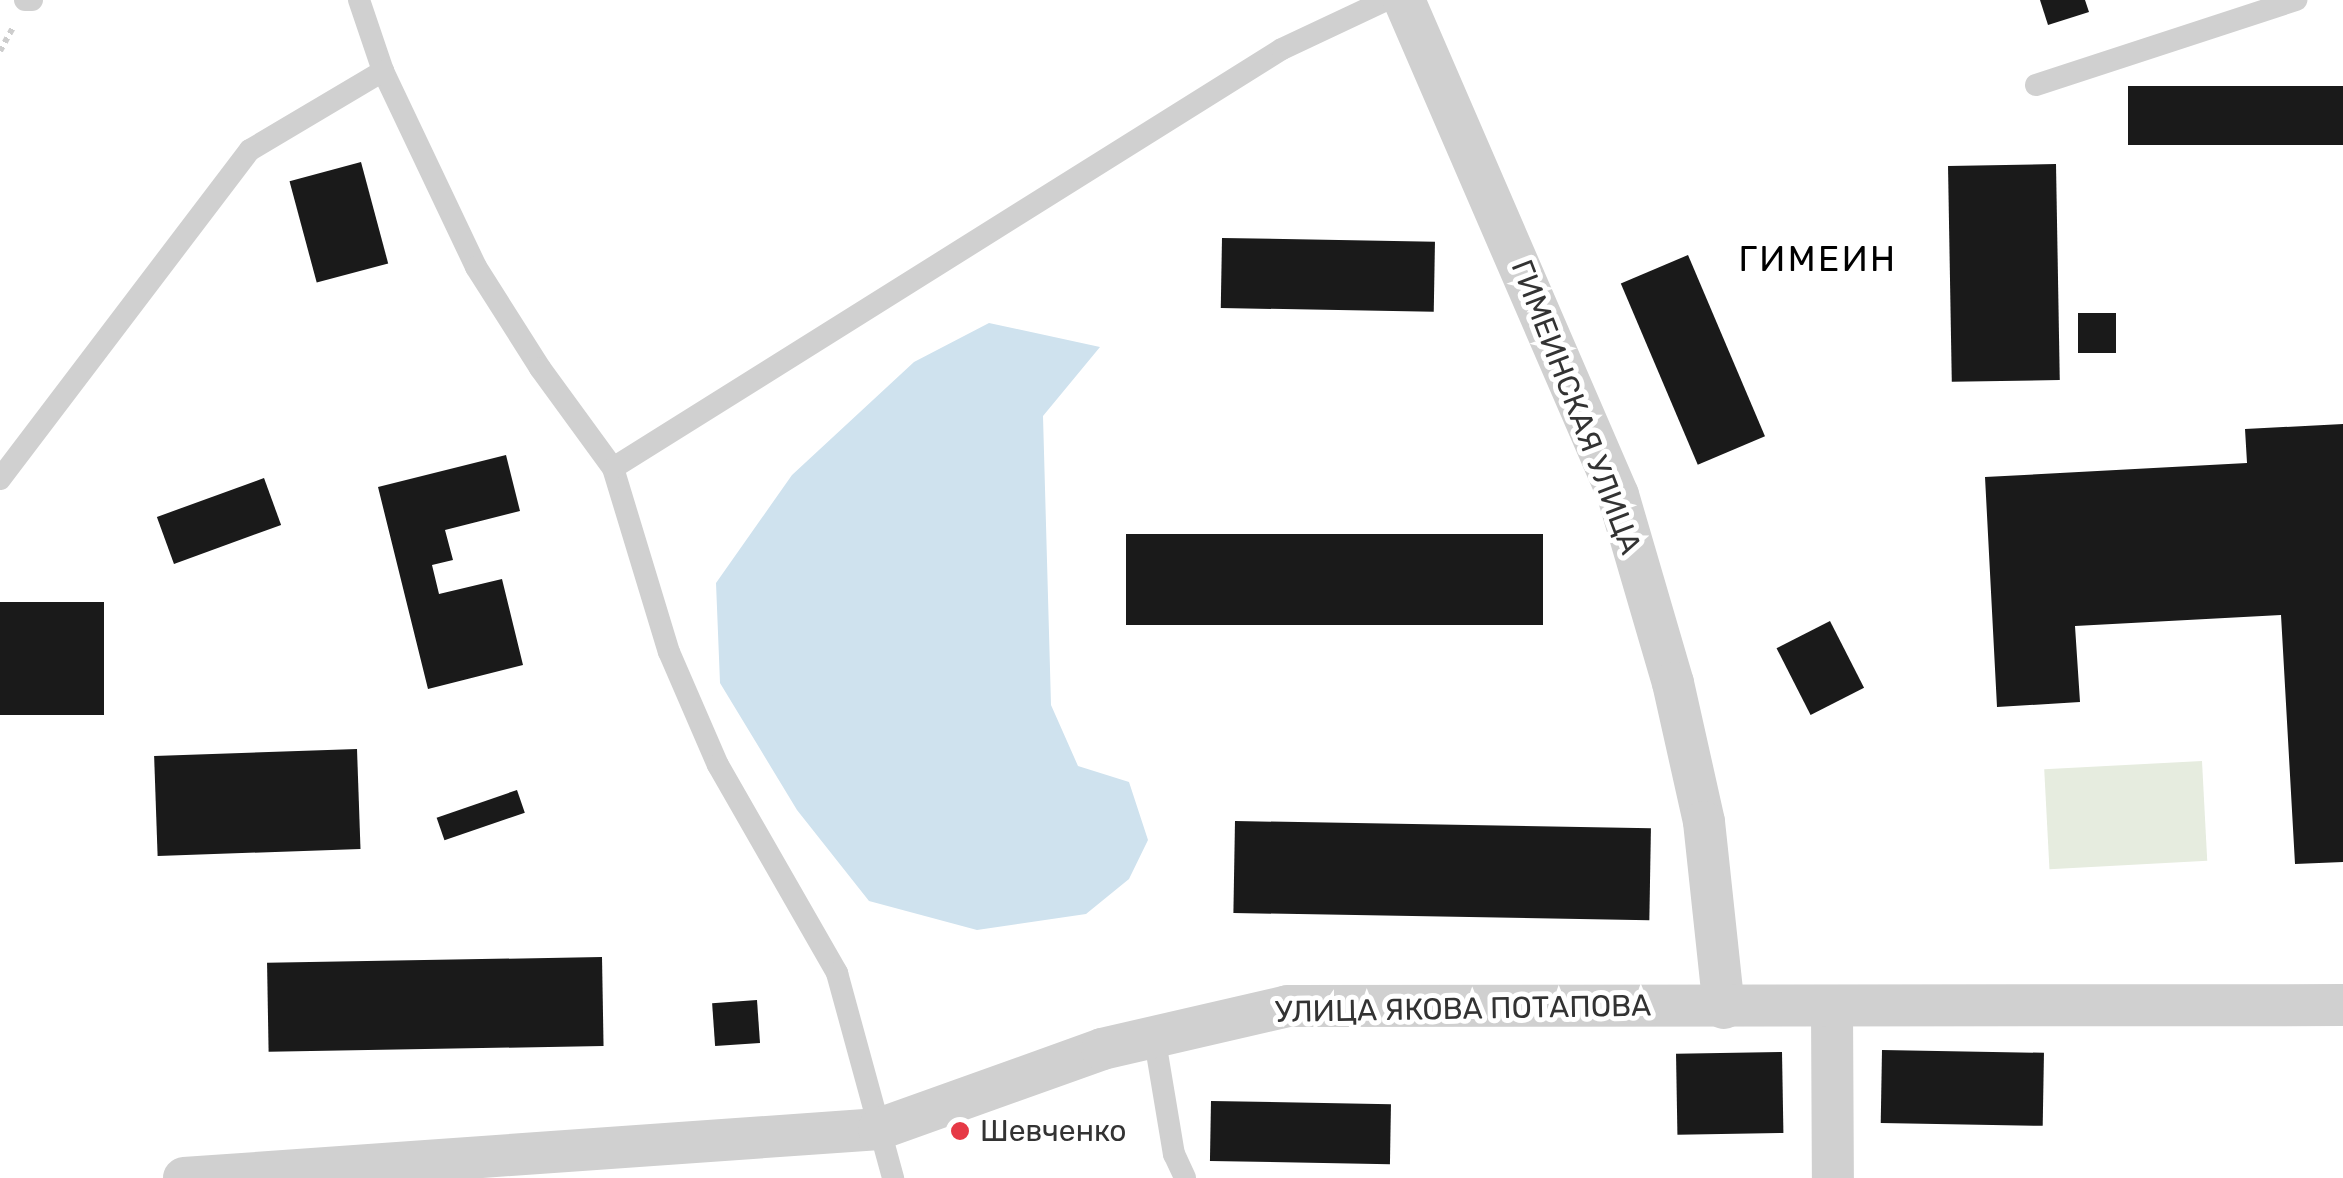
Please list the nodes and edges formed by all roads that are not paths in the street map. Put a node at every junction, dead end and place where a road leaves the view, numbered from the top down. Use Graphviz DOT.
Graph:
graph roads {
  1 [pos="359,0"];
  2 [pos="1386,0"];
  3 [pos="1404,0"];
  4 [pos="2296,0"];
  5 [pos="383,71"];
  6 [pos="2036,85"];
  7 [pos="613,468"];
  8 [pos="0,478"];
  9 [pos="2343,1005"];
  10 [pos="1724,1008"];
  11 [pos="1832,1009"];
  12 [pos="1154,1035"];
  13 [pos="879,1130"];
  14 [pos="404,1170"];
  15 [pos="184,1178"];
  16 [pos="892,1178"];
  17 [pos="1184,1178"];
  18 [pos="1833,1178"];
  1 -- 5 [label="lane"];
  2 -- 7 [label="lane"];
  3 -- 10 [label="street, ГИМЕИНСКАЯ УЛИЦА"];
  4 -- 6 [label="lane"];
  5 -- 7 [label="lane"];
  5 -- 8 [label="lane"];
  7 -- 13 [label="lane"];
  9 -- 11 [label="street, УЛИЦА ЯКОВА ПОТАПОВА"];
  10 -- 11 [label="street, УЛИЦА ЯКОВА ПОТАПОВА"];
  10 -- 12 [label="street, УЛИЦА ЯКОВА ПОТАПОВА"];
  11 -- 18 [label="street"];
  12 -- 13 [label="street, УЛИЦА ЯКОВА ПОТАПОВА"];
  12 -- 17 [label="lane"];
  13 -- 14 [label="street, УЛИЦА ЯКОВА ПОТАПОВА"];
  13 -- 16 [label="lane"];
  14 -- 15 [label="street, УЛИЦА ЯКОВА ПОТАПОВА"];
}
